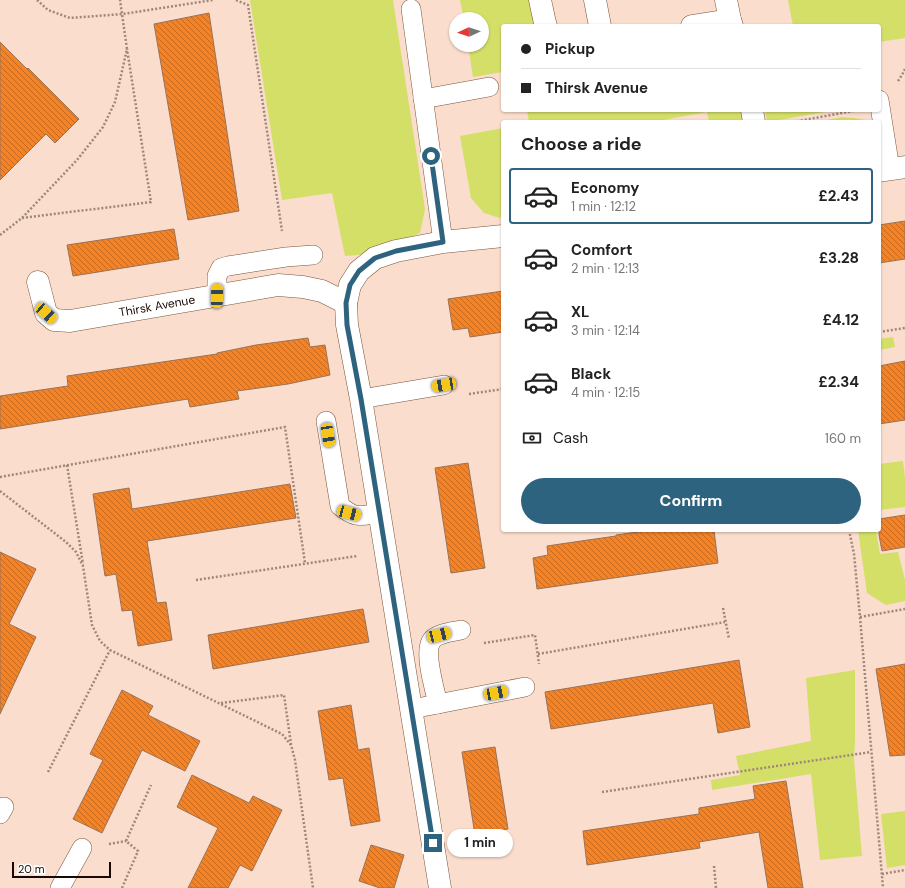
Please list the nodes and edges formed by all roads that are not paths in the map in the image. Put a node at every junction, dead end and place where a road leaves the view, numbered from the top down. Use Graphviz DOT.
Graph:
graph roads {
  1 [pos="540,0"];
  2 [pos="595,0"];
  3 [pos="411,10"];
  4 [pos="729,15"];
  5 [pos="545,24"];
  6 [pos="600,24"];
  7 [pos="699,24"];
  8 [pos="489,88"];
  9 [pos="423,99"];
  10 [pos="881,112"];
  11 [pos="891,169"];
  12 [pos="501,236"];
  13 [pos="443,242"];
  14 [pos="312,254"];
  15 [pos="38,282"];
  16 [pos="217,296"];
  17 [pos="346,303"];
  18 [pos="444,385"];
  19 [pos="361,399"];
  20 [pos="326,421"];
  21 [pos="379,513"];
  22 [pos="461,630"];
  23 [pos="525,687"];
  24 [pos="438,704"];
  25 [pos="412,709"];
  26 [pos="82,848"];
  27 [pos="60,888"];
  28 [pos="440,888"];
  1 -- 5 [label="street"];
  2 -- 6 [label="street"];
  3 -- 9 [label="lane"];
  4 -- 7 [label="street"];
  8 -- 9 [label="lane"];
  9 -- 13 [label="lane"];
  10 -- 11 [label="lane"];
  12 -- 13 [label="street"];
  13 -- 17 [label="street"];
  14 -- 16 [label="lane"];
  15 -- 16 [label="street, Thirsk Avenue"];
  16 -- 17 [label="street, Thirsk Avenue"];
  17 -- 19 [label="street"];
  18 -- 19 [label="lane"];
  19 -- 21 [label="street"];
  20 -- 21 [label="lane"];
  21 -- 25 [label="street"];
  22 -- 24 [label="lane"];
  23 -- 24 [label="lane"];
  24 -- 25 [label="lane"];
  25 -- 28 [label="street"];
  26 -- 27 [label="lane"];
}
